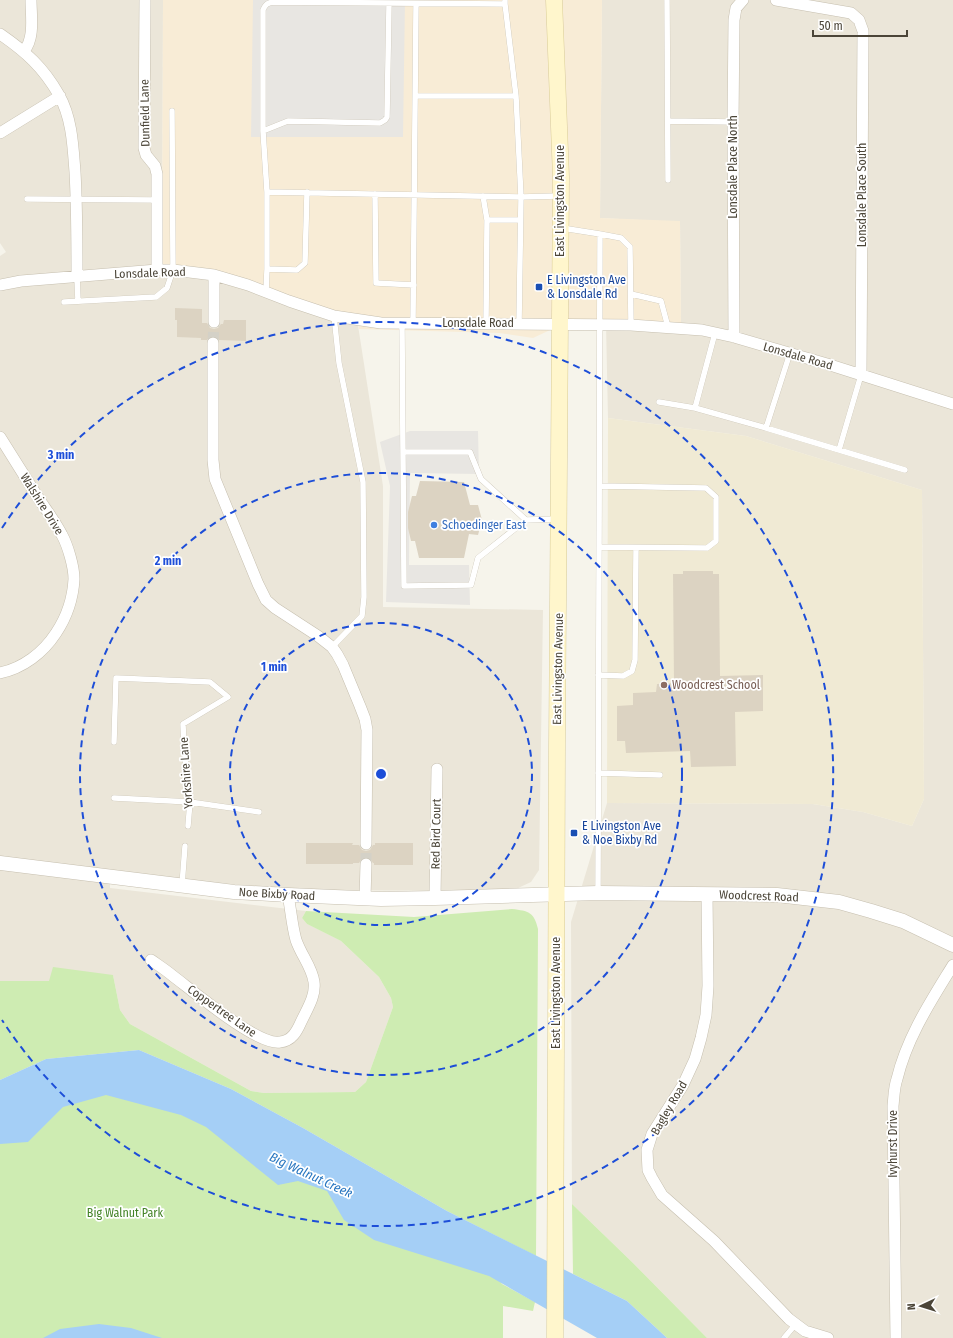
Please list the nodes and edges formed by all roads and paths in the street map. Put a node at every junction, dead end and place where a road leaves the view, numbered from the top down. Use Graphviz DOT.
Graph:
graph roads {
  1 [pos="31,0"];
  2 [pos="144,0"];
  3 [pos="554,0"];
  4 [pos="667,0"];
  5 [pos="744,0"];
  6 [pos="776,0"];
  7 [pos="505,2"];
  8 [pos="390,4"];
  9 [pos="416,4"];
  10 [pos="0,34"];
  11 [pos="24,51"];
  12 [pos="60,96"];
  13 [pos="416,96"];
  14 [pos="516,96"];
  15 [pos="172,111"];
  16 [pos="668,121"];
  17 [pos="733,122"];
  18 [pos="263,131"];
  19 [pos="0,133"];
  20 [pos="668,180"];
  21 [pos="267,192"];
  22 [pos="307,192"];
  23 [pos="375,194"];
  24 [pos="414,195"];
  25 [pos="483,196"];
  26 [pos="561,196"];
  27 [pos="521,197"];
  28 [pos="27,199"];
  29 [pos="76,199"];
  30 [pos="157,200"];
  31 [pos="487,220"];
  32 [pos="520,220"];
  33 [pos="560,228"];
  34 [pos="600,234"];
  35 [pos="267,269"];
  36 [pos="157,270"];
  37 [pos="173,270"];
  38 [pos="214,275"];
  39 [pos="77,277"];
  40 [pos="0,285"];
  41 [pos="414,285"];
  42 [pos="266,292"];
  43 [pos="631,294"];
  44 [pos="78,301"];
  45 [pos="64,302"];
  46 [pos="334,316"];
  47 [pos="214,322"];
  48 [pos="408,323"];
  49 [pos="486,324"];
  50 [pos="519,324"];
  51 [pos="560,324"];
  52 [pos="600,325"];
  53 [pos="631,325"];
  54 [pos="668,327"];
  55 [pos="715,332"];
  56 [pos="734,337"];
  57 [pos="213,342"];
  58 [pos="790,353"];
  59 [pos="861,375"];
  60 [pos="659,402"];
  61 [pos="953,404"];
  62 [pos="695,408"];
  63 [pos="766,428"];
  64 [pos="0,437"];
  65 [pos="838,450"];
  66 [pos="404,452"];
  67 [pos="904,470"];
  68 [pos="600,486"];
  69 [pos="559,519"];
  70 [pos="526,520"];
  71 [pos="600,547"];
  72 [pos="636,548"];
  73 [pos="332,647"];
  74 [pos="0,673"];
  75 [pos="598,675"];
  76 [pos="114,742"];
  77 [pos="436,769"];
  78 [pos="598,773"];
  79 [pos="660,775"];
  80 [pos="114,798"];
  81 [pos="190,802"];
  82 [pos="259,812"];
  83 [pos="188,826"];
  84 [pos="366,844"];
  85 [pos="185,846"];
  86 [pos="0,863"];
  87 [pos="366,864"];
  88 [pos="182,885"];
  89 [pos="598,893"];
  90 [pos="557,894"];
  91 [pos="707,894"];
  92 [pos="288,895"];
  93 [pos="365,898"];
  94 [pos="435,898"];
  95 [pos="953,945"];
  96 [pos="151,960"];
  97 [pos="953,965"];
  98 [pos="795,1325"];
  99 [pos="555,1338"];
  100 [pos="784,1338"];
  101 [pos="828,1338"];
  102 [pos="896,1338"];
  1 -- 11 [label="street"];
  2 -- 30 [label="street, Dunfield Lane"];
  3 -- 26 [label="main road, East Livingston Avenue"];
  4 -- 16 [label="lane"];
  5 -- 17 [label="street, Lonsdale Place North"];
  6 -- 59 [label="street, Lonsdale Place South"];
  7 -- 9 [label="lane"];
  7 -- 14 [label="lane"];
  8 -- 9 [label="lane"];
  8 -- 18 [label="lane"];
  8 -- 18 [label="lane"];
  9 -- 13 [label="lane"];
  10 -- 11 [label="street"];
  11 -- 12 [label="street"];
  12 -- 19 [label="street"];
  12 -- 29 [label="street"];
  13 -- 14 [label="lane"];
  13 -- 24 [label="lane"];
  14 -- 27 [label="lane"];
  15 -- 37 [label="lane"];
  16 -- 17 [label="lane"];
  16 -- 20 [label="lane"];
  17 -- 56 [label="street, Lonsdale Place North"];
  18 -- 21 [label="lane"];
  21 -- 22 [label="lane"];
  21 -- 35 [label="lane"];
  22 -- 23 [label="lane"];
  22 -- 35 [label="lane"];
  23 -- 24 [label="lane"];
  23 -- 41 [label="lane"];
  24 -- 25 [label="lane"];
  24 -- 41 [label="lane"];
  25 -- 27 [label="lane"];
  25 -- 31 [label="lane"];
  26 -- 27 [label="lane"];
  26 -- 33 [label="main road, East Livingston Avenue"];
  27 -- 32 [label="lane"];
  28 -- 29 [label="lane"];
  29 -- 30 [label="lane"];
  29 -- 39 [label="street"];
  30 -- 36 [label="street, Dunfield Lane"];
  31 -- 32 [label="lane"];
  31 -- 49 [label="lane"];
  32 -- 50 [label="lane"];
  33 -- 34 [label="lane"];
  33 -- 51 [label="main road, East Livingston Avenue"];
  34 -- 43 [label="lane"];
  34 -- 52 [label="lane"];
  35 -- 42 [label="lane"];
  36 -- 37 [label="street, Lonsdale Road"];
  36 -- 39 [label="street, Lonsdale Road"];
  37 -- 38 [label="street, Lonsdale Road"];
  37 -- 44 [label="lane"];
  38 -- 42 [label="street, Lonsdale Road"];
  38 -- 47 [label="street"];
  39 -- 40 [label="street, Lonsdale Road"];
  39 -- 44 [label="lane"];
  41 -- 48 [label="lane"];
  42 -- 46 [label="street, Lonsdale Road"];
  43 -- 53 [label="lane"];
  43 -- 54 [label="lane"];
  44 -- 45 [label="lane"];
  46 -- 48 [label="street, Lonsdale Road"];
  46 -- 73 [label="lane"];
  48 -- 49 [label="street, Lonsdale Road"];
  48 -- 66 [label="lane"];
  49 -- 50 [label="street, Lonsdale Road"];
  50 -- 51 [label="street, Lonsdale Road"];
  51 -- 52 [label="street, Lonsdale Road"];
  51 -- 69 [label="main road, East Livingston Avenue"];
  52 -- 53 [label="street, Lonsdale Road"];
  52 -- 68 [label="lane"];
  53 -- 54 [label="street, Lonsdale Road"];
  54 -- 55 [label="street, Lonsdale Road"];
  55 -- 56 [label="street, Lonsdale Road"];
  55 -- 62 [label="lane"];
  56 -- 58 [label="street, Lonsdale Road"];
  57 -- 73 [label="street"];
  58 -- 59 [label="street, Lonsdale Road"];
  58 -- 63 [label="lane"];
  59 -- 61 [label="street, Lonsdale Road"];
  59 -- 65 [label="lane"];
  60 -- 62 [label="lane"];
  62 -- 63 [label="lane"];
  63 -- 65 [label="lane"];
  64 -- 74 [label="street, Walshire Drive"];
  65 -- 67 [label="lane"];
  66 -- 70 [label="lane"];
  66 -- 70 [label="lane"];
  68 -- 71 [label="lane"];
  68 -- 72 [label="lane"];
  69 -- 70 [label="lane"];
  69 -- 90 [label="main road, East Livingston Avenue"];
  71 -- 72 [label="lane"];
  71 -- 75 [label="lane"];
  72 -- 75 [label="lane"];
  73 -- 84 [label="street"];
  75 -- 78 [label="lane"];
  76 -- 81 [label="lane, Yorkshire Lane"];
  77 -- 94 [label="street, Red Bird Court"];
  78 -- 79 [label="lane"];
  78 -- 89 [label="lane"];
  80 -- 81 [label="lane"];
  81 -- 82 [label="lane"];
  81 -- 83 [label="lane, Yorkshire Lane"];
  85 -- 88 [label="lane"];
  86 -- 88 [label="street, Noe Bixby Road"];
  87 -- 93 [label="street"];
  88 -- 92 [label="street, Noe Bixby Road"];
  89 -- 90 [label="street, Woodcrest Road"];
  89 -- 91 [label="street, Woodcrest Road"];
  90 -- 94 [label="street, Noe Bixby Road"];
  90 -- 99 [label="main road, East Livingston Avenue"];
  91 -- 95 [label="street, Woodcrest Road"];
  91 -- 98 [label="street, Bagley Road"];
  92 -- 93 [label="street, Noe Bixby Road"];
  92 -- 96 [label="street, Coppertree Lane"];
  93 -- 94 [label="street, Noe Bixby Road"];
  97 -- 102 [label="street, Ivyhurst Drive"];
  98 -- 100 [label="lane"];
  98 -- 101 [label="street, Bagley Road"];
}
